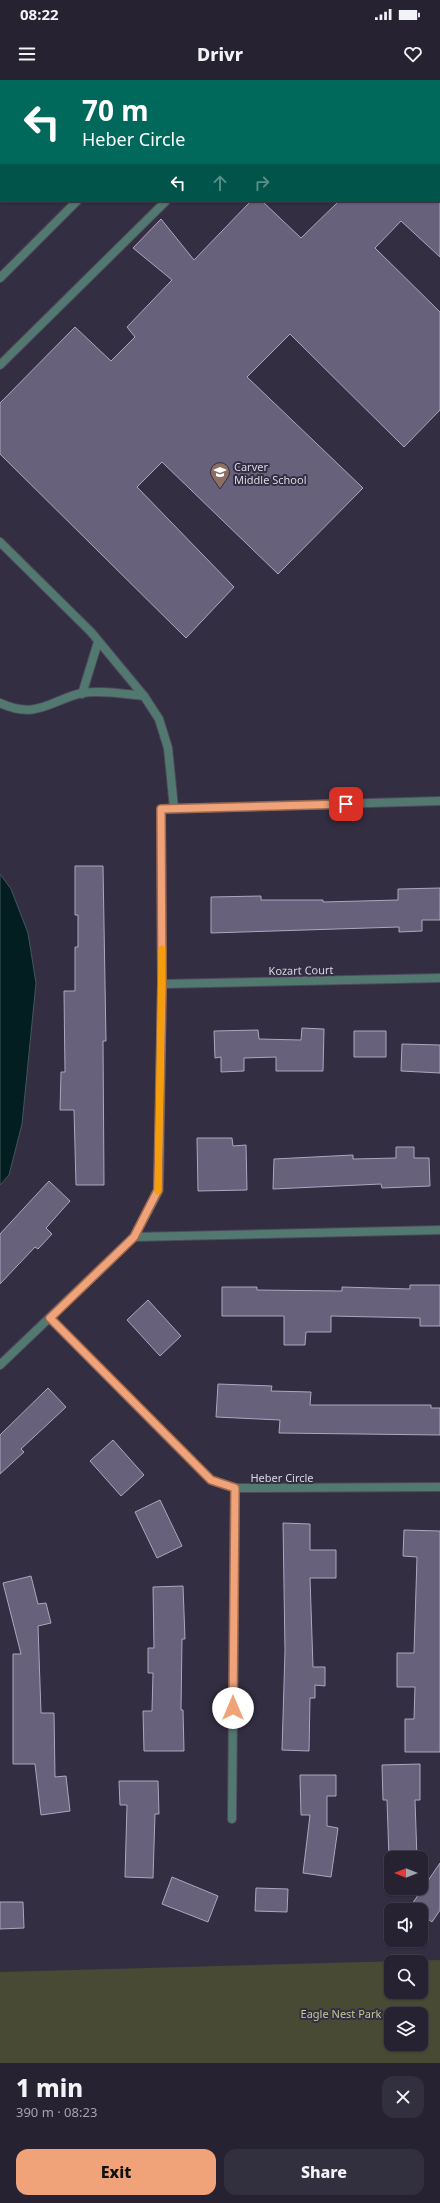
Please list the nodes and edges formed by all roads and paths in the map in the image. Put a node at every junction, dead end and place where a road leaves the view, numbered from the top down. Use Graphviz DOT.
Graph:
graph roads {
  1 [pos="76,202"];
  2 [pos="165,202"];
  3 [pos="0,278"];
  4 [pos="0,364"];
  5 [pos="0,542"];
  6 [pos="98,642"];
  7 [pos="82,694"];
  8 [pos="144,696"];
  9 [pos="0,703"];
  10 [pos="440,801"];
  11 [pos="174,808"];
  12 [pos="440,978"];
  13 [pos="162,984"];
  14 [pos="440,1230"];
  15 [pos="134,1237"];
  16 [pos="50,1318"];
  17 [pos="0,1365"];
  18 [pos="440,1487"];
  19 [pos="235,1488"];
  20 [pos="232,1818"];
  1 -- 3 [label="street"];
  2 -- 4 [label="street"];
  5 -- 6 [label="street"];
  6 -- 7 [label="street"];
  6 -- 8 [label="street"];
  7 -- 8 [label="street"];
  7 -- 9 [label="street"];
  8 -- 11 [label="street"];
  10 -- 11 [label="street"];
  11 -- 13 [label="street"];
  12 -- 13 [label="street, Kozart Court"];
  13 -- 15 [label="street"];
  14 -- 15 [label="street"];
  15 -- 16 [label="street"];
  16 -- 17 [label="street"];
  16 -- 19 [label="street, Heber Circle"];
  18 -- 19 [label="street, Heber Circle"];
  19 -- 20 [label="street"];
}
